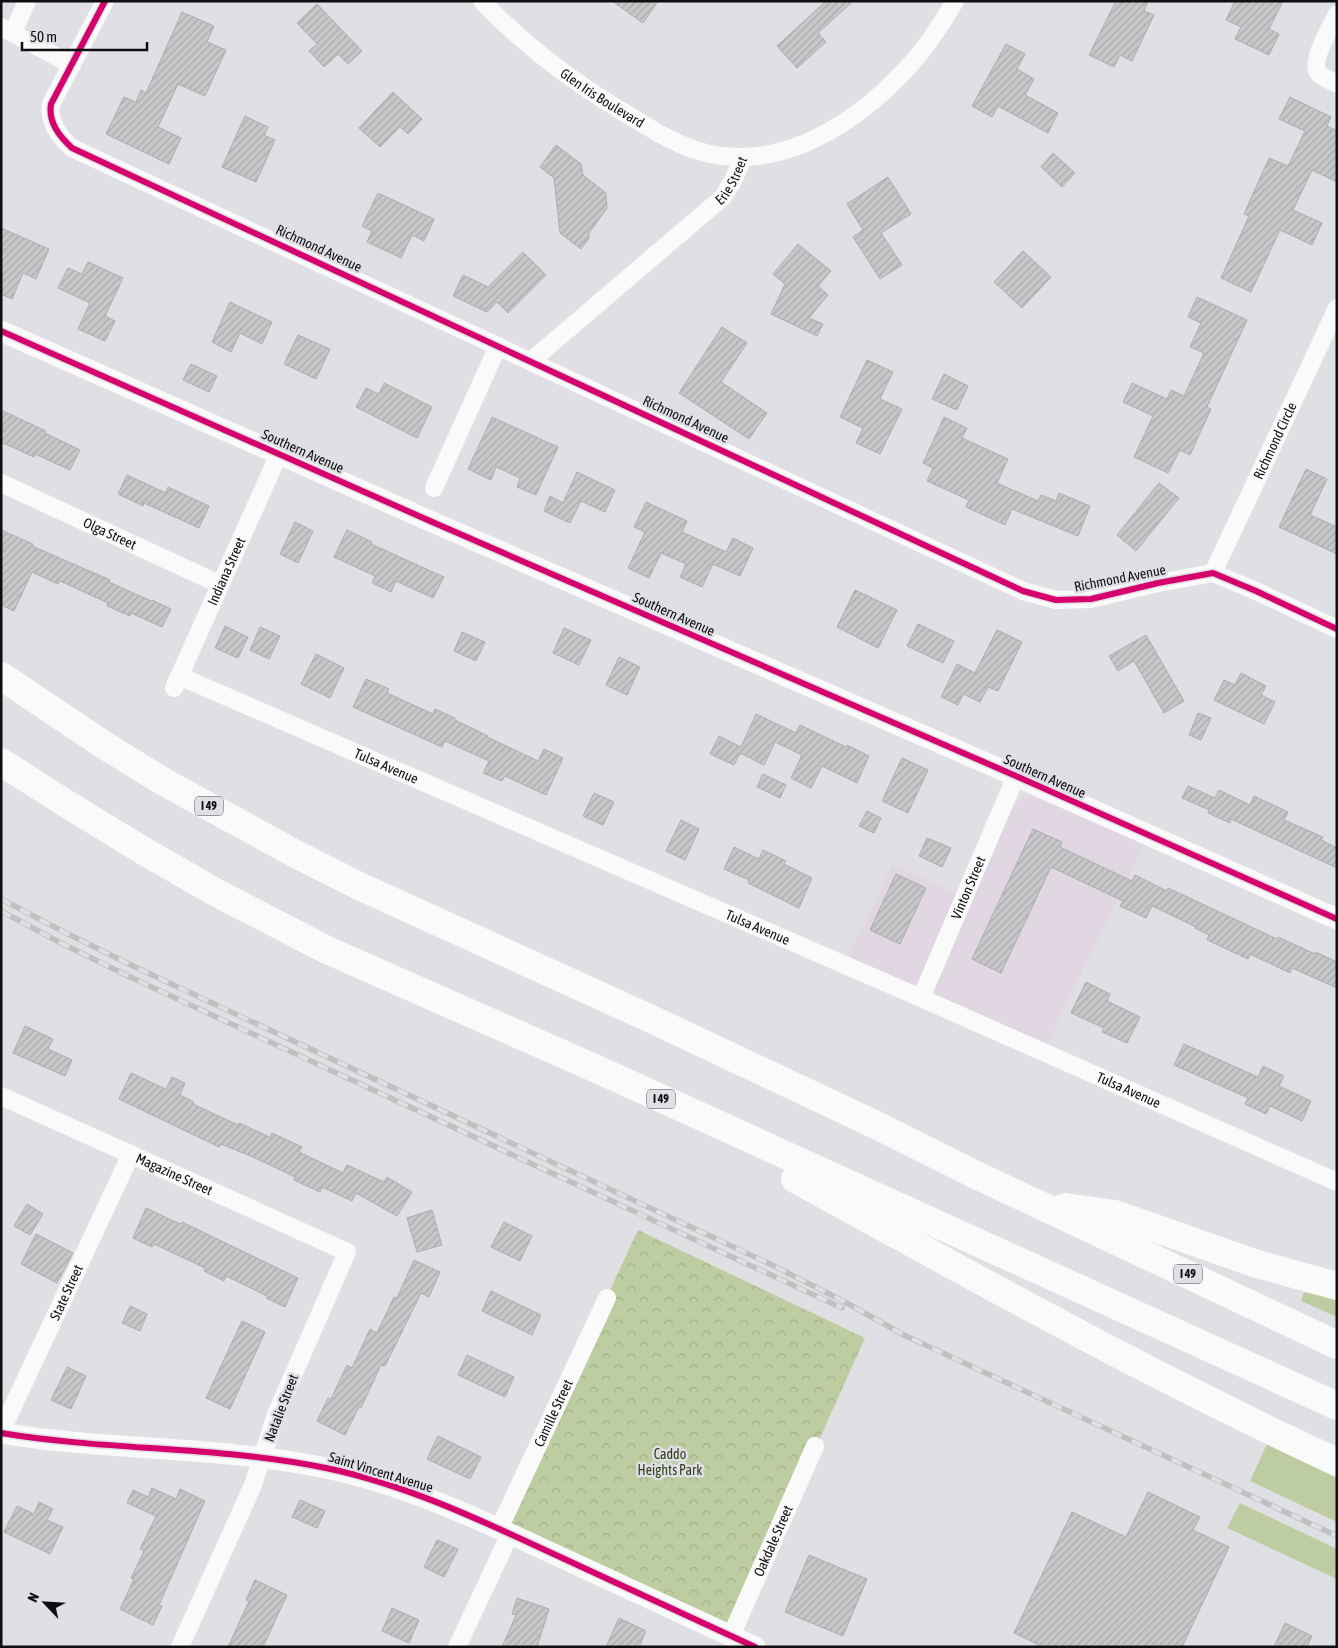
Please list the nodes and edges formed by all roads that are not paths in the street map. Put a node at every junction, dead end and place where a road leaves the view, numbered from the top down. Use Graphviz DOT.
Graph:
graph roads {
  1 [pos="27,1"];
  2 [pos="105,1"];
  3 [pos="482,1"];
  4 [pos="955,1"];
  5 [pos="1337,14"];
  6 [pos="7,30"];
  7 [pos="72,65"];
  8 [pos="1337,84"];
  9 [pos="743,157"];
  10 [pos="1337,308"];
  11 [pos="1,331"];
  12 [pos="498,346"];
  13 [pos="531,361"];
  14 [pos="279,454"];
  15 [pos="1,483"];
  16 [pos="434,488"];
  17 [pos="1213,573"];
  18 [pos="219,584"];
  19 [pos="1337,629"];
  20 [pos="1,676"];
  21 [pos="176,682"];
  22 [pos="1,762"];
  23 [pos="1016,776"];
  24 [pos="1337,919"];
  25 [pos="921,998"];
  26 [pos="590,1066"];
  27 [pos="1,1096"];
  28 [pos="131,1154"];
  29 [pos="1337,1182"];
  30 [pos="1039,1204"];
  31 [pos="346,1252"];
  32 [pos="1337,1286"];
  33 [pos="607,1298"];
  34 [pos="1337,1345"];
  35 [pos="1337,1406"];
  36 [pos="1,1432"];
  37 [pos="815,1446"];
  38 [pos="263,1457"];
  39 [pos="1337,1462"];
  40 [pos="504,1531"];
  41 [pos="740,1642"];
  42 [pos="180,1647"];
  43 [pos="458,1647"];
  1 -- 6 [label="street"];
  2 -- 7 [label="street"];
  3 -- 9 [label="street, Glen Iris Boulevard"];
  4 -- 9 [label="street, Erie Street"];
  5 -- 8 [label="street"];
  6 -- 7 [label="street"];
  7 -- 12 [label="street, Richmond Avenue"];
  9 -- 13 [label="street, Erie Street"];
  10 -- 17 [label="street, Richmond Circle"];
  11 -- 14 [label="street, Southern Avenue"];
  12 -- 13 [label="street, Richmond Avenue"];
  12 -- 16 [label="street"];
  13 -- 17 [label="street, Richmond Avenue"];
  14 -- 18 [label="street, Indiana Street"];
  14 -- 23 [label="street, Southern Avenue"];
  15 -- 18 [label="street, Olga Street"];
  17 -- 19 [label="street"];
  18 -- 21 [label="street, Indiana Street"];
  20 -- 30 [label="highway, I 49"];
  21 -- 25 [label="street, Tulsa Avenue"];
  22 -- 26 [label="highway, I 49"];
  23 -- 24 [label="street, Southern Avenue"];
  23 -- 25 [label="street, Vinton Street"];
  25 -- 29 [label="street, Tulsa Avenue"];
  26 -- 35 [label="highway, I 49"];
  26 -- 39 [label="highway"];
  27 -- 28 [label="street, Magazine Street"];
  28 -- 31 [label="street, Magazine Street"];
  28 -- 36 [label="street, State Street"];
  30 -- 32 [label="highway"];
  30 -- 34 [label="highway, I 49"];
  31 -- 38 [label="street, Natalie Street"];
  33 -- 40 [label="street, Camille Street"];
  36 -- 38 [label="street, Saint Vincent Avenue"];
  37 -- 41 [label="street, Oakdale Street"];
  38 -- 40 [label="street, Saint Vincent Avenue"];
  38 -- 42 [label="street, Natalie Street"];
  40 -- 41 [label="street, Saint Vincent Avenue"];
  40 -- 43 [label="street, Camille Street"];
}
